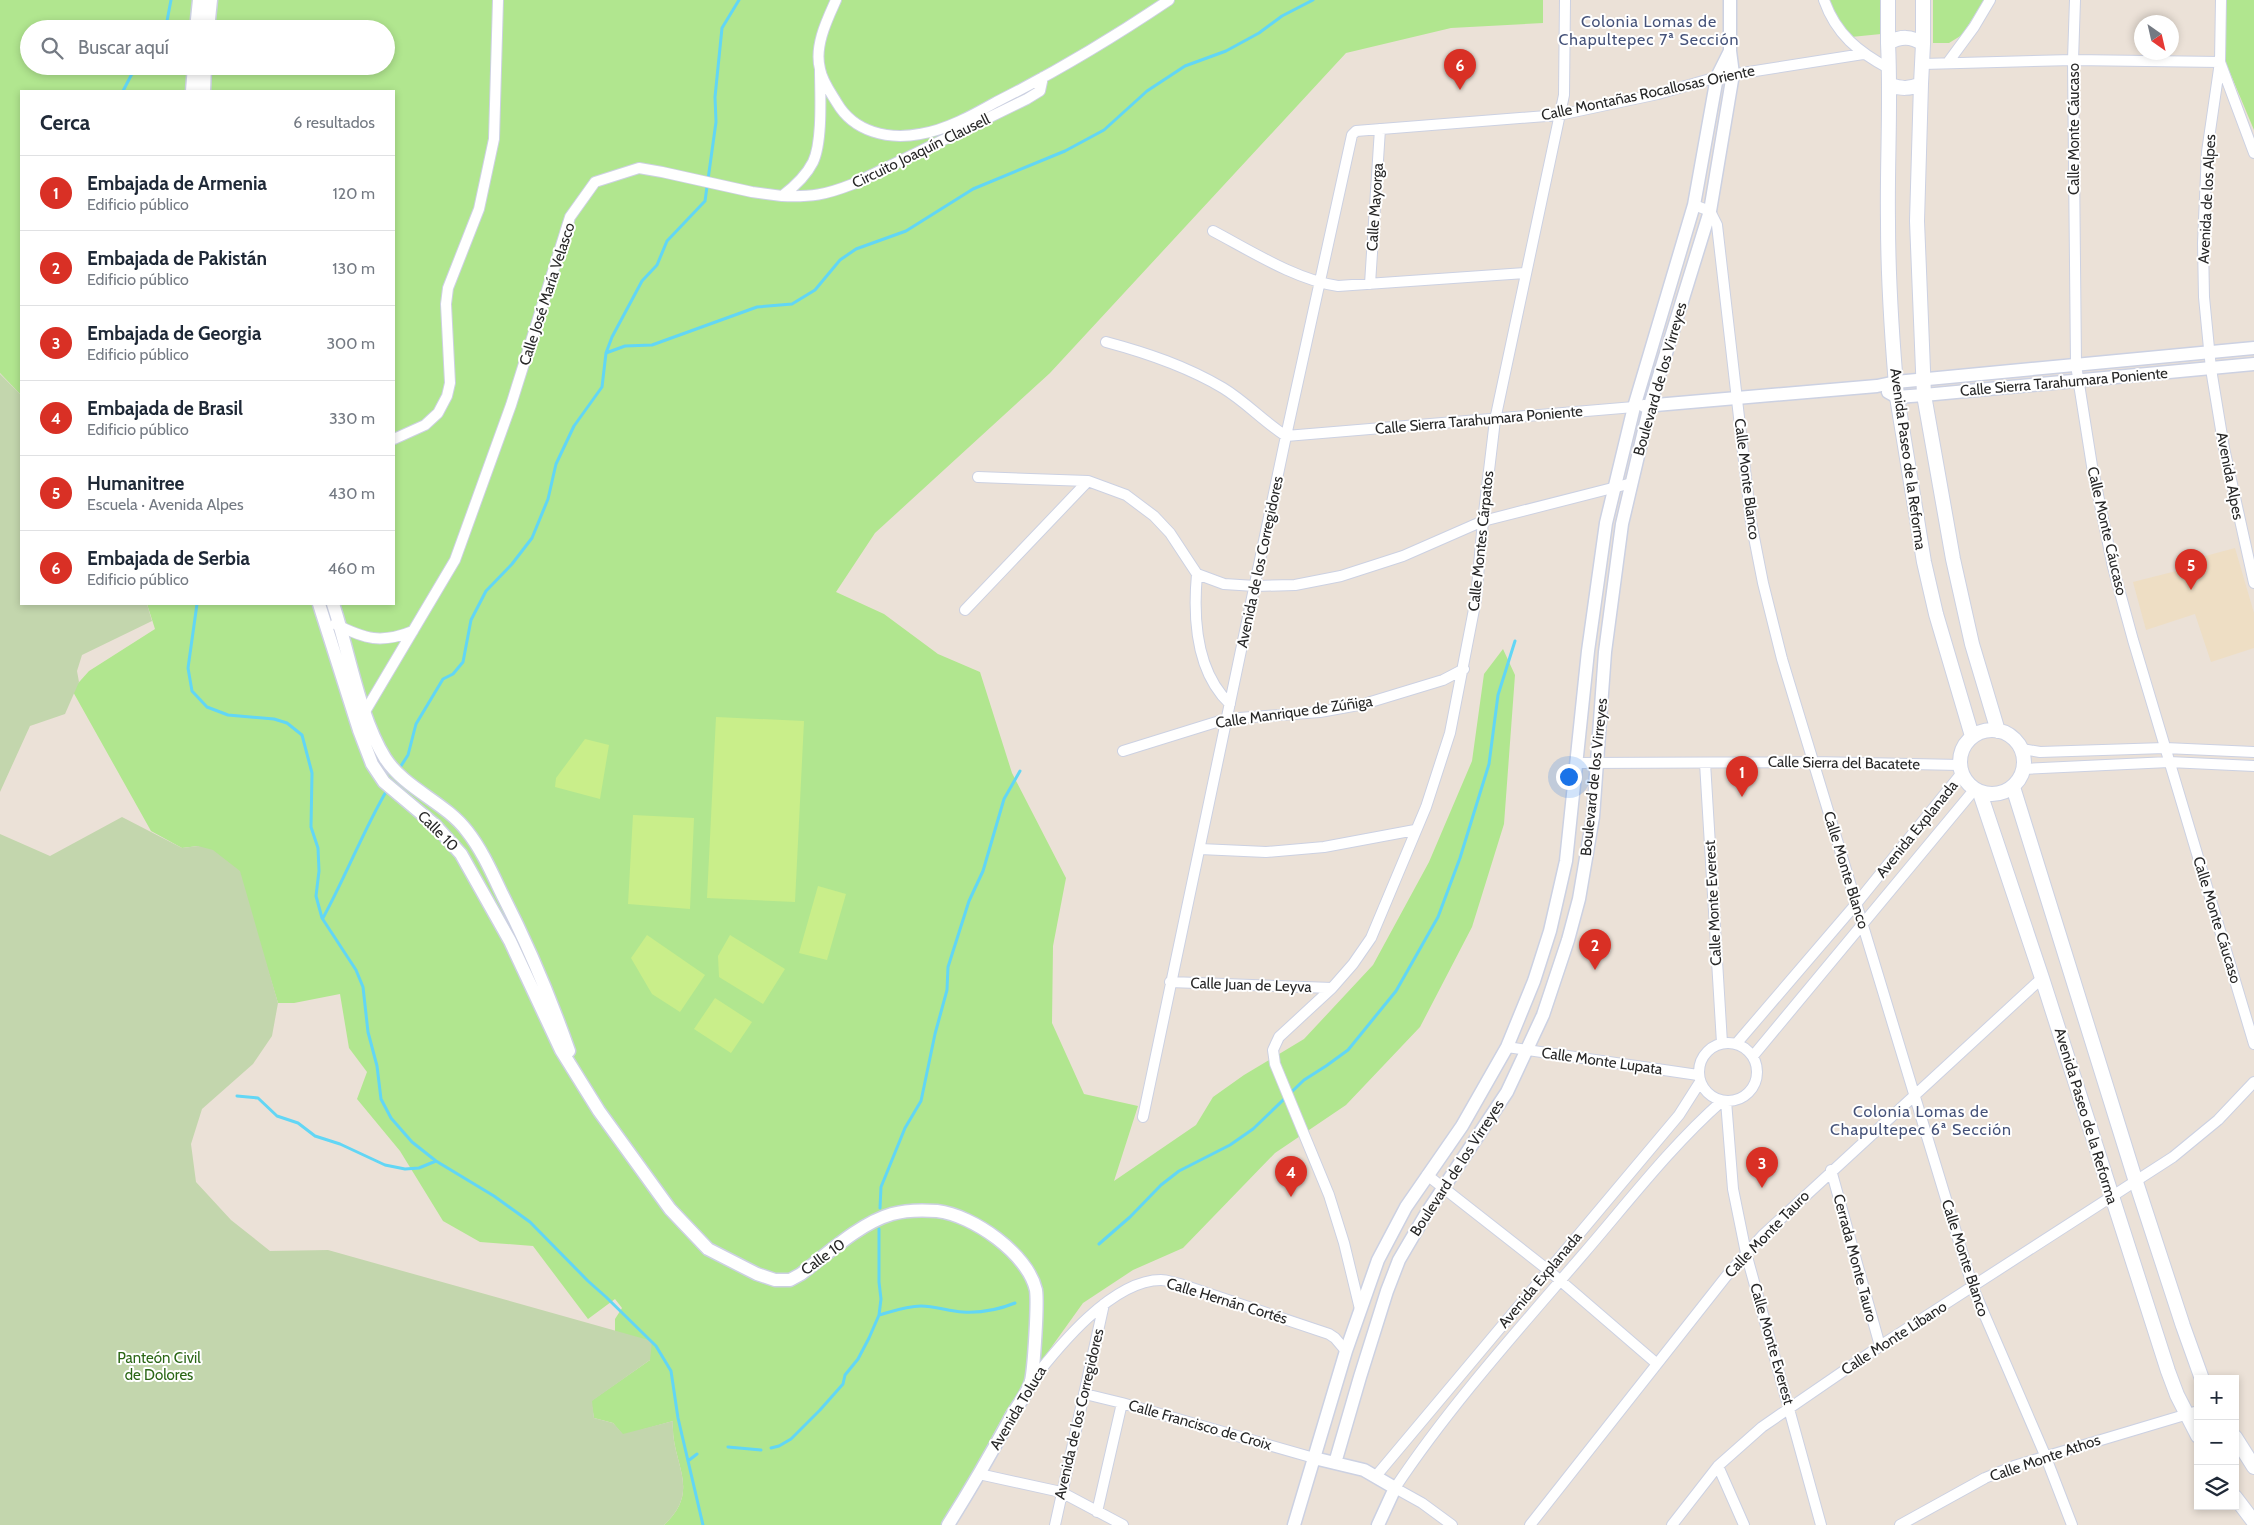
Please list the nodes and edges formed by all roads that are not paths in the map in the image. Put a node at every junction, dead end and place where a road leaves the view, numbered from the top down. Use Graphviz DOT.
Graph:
graph roads {
  1 [pos="199,0"];
  2 [pos="211,0"];
  3 [pos="498,0"];
  4 [pos="836,0"];
  5 [pos="1169,0"];
  6 [pos="1565,0"];
  7 [pos="1730,0"];
  8 [pos="1824,0"];
  9 [pos="1888,0"];
  10 [pos="1923,0"];
  11 [pos="1990,0"];
  12 [pos="2075,0"];
  13 [pos="2221,0"];
  14 [pos="197,20"];
  15 [pos="209,20"];
  16 [pos="1888,43"];
  17 [pos="1924,44"];
  18 [pos="1730,51"];
  19 [pos="1863,54"];
  20 [pos="2073,60"];
  21 [pos="1949,61"];
  22 [pos="2220,62"];
  23 [pos="1922,64"];
  24 [pos="1890,68"];
  25 [pos="820,69"];
  26 [pos="1733,74"];
  27 [pos="193,75"];
  28 [pos="205,75"];
  29 [pos="1043,77"];
  30 [pos="1717,77"];
  31 [pos="1921,84"];
  32 [pos="1890,85"];
  33 [pos="192,90"];
  34 [pos="204,90"];
  35 [pos="1559,116"];
  36 [pos="1380,129"];
  37 [pos="1350,142"];
  38 [pos="2254,153"];
  39 [pos="782,196"];
  40 [pos="1694,205"];
  41 [pos="1710,211"];
  42 [pos="1213,231"];
  43 [pos="1525,273"];
  44 [pos="1321,284"];
  45 [pos="1370,284"];
  46 [pos="1106,342"];
  47 [pos="2254,348"];
  48 [pos="2210,352"];
  49 [pos="2076,364"];
  50 [pos="2254,364"];
  51 [pos="2212,369"];
  52 [pos="1924,380"];
  53 [pos="2078,381"];
  54 [pos="1896,382"];
  55 [pos="1877,386"];
  56 [pos="1924,395"];
  57 [pos="1737,396"];
  58 [pos="1897,397"];
  59 [pos="1650,405"];
  60 [pos="1634,407"];
  61 [pos="1495,420"];
  62 [pos="1286,436"];
  63 [pos="395,439"];
  64 [pos="978,477"];
  65 [pos="1088,481"];
  66 [pos="1632,483"];
  67 [pos="1615,486"];
  68 [pos="1482,521"];
  69 [pos="1197,574"];
  70 [pos="2254,583"];
  71 [pos="1255,586"];
  72 [pos="319,605"];
  73 [pos="333,605"];
  74 [pos="965,610"];
  75 [pos="324,618"];
  76 [pos="340,626"];
  77 [pos="413,631"];
  78 [pos="1464,669"];
  79 [pos="1230,704"];
  80 [pos="365,712"];
  81 [pos="1226,719"];
  82 [pos="357,725"];
  83 [pos="1998,730"];
  84 [pos="1972,736"];
  85 [pos="2165,748"];
  86 [pos="2022,749"];
  87 [pos="1123,752"];
  88 [pos="2254,752"];
  89 [pos="1813,762"];
  90 [pos="2169,762"];
  91 [pos="1578,763"];
  92 [pos="1598,763"];
  93 [pos="1705,763"];
  94 [pos="2254,766"];
  95 [pos="1960,769"];
  96 [pos="2024,769"];
  97 [pos="2013,787"];
  98 [pos="1977,791"];
  99 [pos="1415,830"];
  100 [pos="1200,849"];
  101 [pos="1856,904"];
  102 [pos="1863,925"];
  103 [pos="2042,978"];
  104 [pos="1170,982"];
  105 [pos="1332,988"];
  106 [pos="1722,1043"];
  107 [pos="1736,1044"];
  108 [pos="2254,1044"];
  109 [pos="1507,1047"];
  110 [pos="1527,1051"];
  111 [pos="1753,1056"];
  112 [pos="576,1072"];
  113 [pos="1699,1078"];
  114 [pos="2254,1082"];
  115 [pos="1914,1095"];
  116 [pos="1724,1101"];
  117 [pos="1143,1117"];
  118 [pos="1831,1170"];
  119 [pos="1427,1175"];
  120 [pos="2136,1182"];
  121 [pos="1444,1187"];
  122 [pos="2111,1198"];
  123 [pos="1746,1253"];
  124 [pos="1548,1270"];
  125 [pos="1561,1280"];
  126 [pos="1973,1288"];
  127 [pos="1104,1304"];
  128 [pos="1360,1310"];
  129 [pos="1880,1346"];
  130 [pos="1346,1351"];
  131 [pos="1656,1363"];
  132 [pos="2201,1375"];
  133 [pos="1031,1382"];
  134 [pos="1084,1394"];
  135 [pos="1122,1403"];
  136 [pos="1790,1407"];
  137 [pos="2192,1413"];
  138 [pos="2239,1443"];
  139 [pos="2045,1455"];
  140 [pos="1314,1458"];
  141 [pos="1335,1463"];
  142 [pos="1718,1466"];
  143 [pos="2254,1467"];
  144 [pos="979,1474"];
  145 [pos="1376,1476"];
  146 [pos="1395,1488"];
  147 [pos="1061,1492"];
  148 [pos="2239,1502"];
  149 [pos="1097,1512"];
  150 [pos="2254,1522"];
  151 [pos="948,1525"];
  152 [pos="1055,1525"];
  153 [pos="1123,1525"];
  154 [pos="1294,1525"];
  155 [pos="1378,1525"];
  156 [pos="1452,1525"];
  157 [pos="1530,1525"];
  158 [pos="1672,1525"];
  159 [pos="1744,1525"];
  160 [pos="1821,1525"];
  161 [pos="1900,1525"];
  162 [pos="2072,1525"];
  1 -- 14 [label="street"];
  2 -- 15 [label="street"];
  3 -- 63 [label="street"];
  4 -- 25 [label="street, Circuito Joaquín Clausell"];
  5 -- 29 [label="street, Circuito Joaquín Clausell"];
  6 -- 35 [label="street, Calle Montes Cárpatos"];
  7 -- 18 [label="street, Boulevard de los Virreyes"];
  8 -- 19 [label="street"];
  9 -- 16 [label="main road"];
  10 -- 17 [label="main road"];
  11 -- 21 [label="street"];
  12 -- 20 [label="street, Calle Monte Cáucaso"];
  13 -- 22 [label="street, Avenida de los Alpes"];
  16 -- 17 [label="main road"];
  16 -- 24 [label="main road, Avenida Paseo de la Reforma"];
  17 -- 23 [label="main road, Avenida Paseo de la Reforma"];
  18 -- 26 [label="street, Boulevard de los Virreyes"];
  18 -- 30 [label="street, Boulevard de los Virreyes"];
  19 -- 24 [label="street"];
  19 -- 26 [label="street, Calle Montañas Rocallosas Oriente"];
  20 -- 21 [label="street"];
  20 -- 22 [label="street"];
  20 -- 49 [label="street, Calle Monte Cáucaso"];
  21 -- 23 [label="street"];
  22 -- 38 [label="street"];
  22 -- 48 [label="street, Avenida de los Alpes"];
  23 -- 31 [label="main road, Avenida Paseo de la Reforma"];
  24 -- 32 [label="main road, Avenida Paseo de la Reforma"];
  25 -- 29 [label="street, Circuito Joaquín Clausell"];
  25 -- 39 [label="street"];
  26 -- 30 [label="street, Calle Montañas Rocallosas Oriente"];
  26 -- 41 [label="street, Boulevard de los Virreyes"];
  27 -- 33 [label="street"];
  28 -- 34 [label="street"];
  29 -- 39 [label="street, Circuito Joaquín Clausell"];
  30 -- 35 [label="street, Calle Montañas Rocallosas Oriente"];
  30 -- 40 [label="street, Boulevard de los Virreyes"];
  31 -- 32 [label="main road"];
  31 -- 52 [label="main road, Avenida Paseo de la Reforma"];
  32 -- 54 [label="main road, Avenida Paseo de la Reforma"];
  35 -- 36 [label="street, Calle Montañas Rocallosas Oriente"];
  35 -- 43 [label="street, Calle Montes Cárpatos"];
  36 -- 37 [label="street, Calle Montañas Rocallosas Oriente"];
  36 -- 45 [label="street, Calle Mayorga"];
  37 -- 44 [label="street, Avenida de los Corregidores"];
  39 -- 77 [label="street, Calle José María Velasco"];
  40 -- 41 [label="street"];
  40 -- 60 [label="street, Boulevard de los Virreyes"];
  41 -- 57 [label="street, Calle Monte Blanco"];
  41 -- 59 [label="street, Boulevard de los Virreyes"];
  42 -- 44 [label="street"];
  43 -- 45 [label="street"];
  43 -- 61 [label="street, Calle Montes Cárpatos"];
  44 -- 45 [label="street"];
  44 -- 62 [label="street, Avenida de los Corregidores"];
  46 -- 62 [label="street"];
  47 -- 48 [label="street, Calle Sierra Tarahumara Poniente"];
  48 -- 49 [label="street, Calle Sierra Tarahumara Poniente"];
  48 -- 51 [label="street, Avenida de los Alpes"];
  49 -- 52 [label="street, Calle Sierra Tarahumara Poniente"];
  49 -- 53 [label="street, Calle Monte Cáucaso"];
  50 -- 51 [label="street, Calle Sierra Tarahumara Poniente"];
  51 -- 53 [label="street, Calle Sierra Tarahumara Poniente"];
  51 -- 70 [label="street, Avenida Alpes"];
  52 -- 54 [label="street, Calle Sierra Tarahumara Poniente"];
  52 -- 56 [label="main road, Avenida Paseo de la Reforma"];
  53 -- 56 [label="street, Calle Sierra Tarahumara Poniente"];
  53 -- 85 [label="street, Calle Monte Cáucaso"];
  54 -- 55 [label="street, Calle Sierra Tarahumara Poniente"];
  54 -- 58 [label="main road, Avenida Paseo de la Reforma"];
  55 -- 57 [label="street, Calle Sierra Tarahumara Poniente"];
  55 -- 58 [label="street"];
  56 -- 58 [label="street, Calle Sierra Tarahumara Poniente"];
  56 -- 83 [label="main road, Avenida Paseo de la Reforma"];
  57 -- 59 [label="street, Calle Sierra Tarahumara Poniente"];
  57 -- 89 [label="street, Calle Monte Blanco"];
  58 -- 84 [label="main road, Avenida Paseo de la Reforma"];
  59 -- 60 [label="street, Calle Sierra Tarahumara Poniente"];
  59 -- 66 [label="street, Boulevard de los Virreyes"];
  60 -- 61 [label="street, Calle Sierra Tarahumara Poniente"];
  60 -- 67 [label="street, Boulevard de los Virreyes"];
  61 -- 62 [label="street, Calle Sierra Tarahumara Poniente"];
  61 -- 68 [label="street, Calle Montes Cárpatos"];
  62 -- 71 [label="street, Avenida de los Corregidores"];
  64 -- 65 [label="street"];
  65 -- 69 [label="street"];
  65 -- 74 [label="street"];
  66 -- 67 [label="street"];
  66 -- 92 [label="street, Boulevard de los Virreyes"];
  67 -- 68 [label="street"];
  67 -- 91 [label="street, Boulevard de los Virreyes"];
  68 -- 71 [label="street"];
  68 -- 78 [label="street, Calle Montes Cárpatos"];
  69 -- 71 [label="street"];
  69 -- 79 [label="street"];
  71 -- 79 [label="street, Avenida de los Corregidores"];
  72 -- 75 [label="street, Calle 10"];
  73 -- 76 [label="street, Calle 10"];
  75 -- 76 [label="street"];
  75 -- 82 [label="street, Calle 10"];
  76 -- 77 [label="street"];
  76 -- 80 [label="street, Calle 10"];
  77 -- 80 [label="street, Calle José María Velasco"];
  78 -- 81 [label="street, Calle Manrique de Zúñiga"];
  78 -- 99 [label="street, Calle Montes Cárpatos"];
  79 -- 81 [label="street, Avenida de los Corregidores"];
  80 -- 82 [label="street, Calle José María Velasco"];
  80 -- 112 [label="street, Calle 10"];
  81 -- 87 [label="street, Calle Manrique de Zúñiga"];
  81 -- 100 [label="street, Avenida de los Corregidores"];
  82 -- 112 [label="street, Calle 10"];
  83 -- 84 [label="main road"];
  83 -- 86 [label="main road"];
  84 -- 95 [label="main road"];
  85 -- 86 [label="street"];
  85 -- 88 [label="street"];
  85 -- 90 [label="street, Calle Monte Cáucaso"];
  86 -- 96 [label="main road"];
  89 -- 93 [label="street, Calle Sierra del Bacatete"];
  89 -- 95 [label="street, Calle Sierra del Bacatete"];
  89 -- 101 [label="street, Calle Monte Blanco"];
  90 -- 94 [label="street"];
  90 -- 96 [label="street"];
  90 -- 108 [label="street, Calle Monte Cáucaso"];
  91 -- 92 [label="street, Calle Sierra del Bacatete"];
  91 -- 109 [label="street, Boulevard de los Virreyes"];
  92 -- 93 [label="street, Calle Sierra del Bacatete"];
  92 -- 110 [label="street, Boulevard de los Virreyes"];
  93 -- 106 [label="street, Calle Monte Everest"];
  95 -- 98 [label="main road"];
  95 -- 101 [label="street, Avenida Explanada"];
  96 -- 97 [label="main road"];
  97 -- 98 [label="main road"];
  97 -- 120 [label="main road, Avenida Paseo de la Reforma"];
  98 -- 102 [label="street, Avenida Explanada"];
  98 -- 103 [label="main road, Avenida Paseo de la Reforma"];
  99 -- 100 [label="street"];
  99 -- 105 [label="street, Calle Montes Cárpatos"];
  100 -- 104 [label="street, Avenida de los Corregidores"];
  101 -- 102 [label="street, Calle Monte Blanco"];
  101 -- 107 [label="street, Avenida Explanada"];
  102 -- 111 [label="street, Avenida Explanada"];
  102 -- 115 [label="street, Calle Monte Blanco"];
  103 -- 115 [label="street, Calle Monte Tauro"];
  103 -- 122 [label="main road, Avenida Paseo de la Reforma"];
  104 -- 105 [label="street, Calle Juan de Leyva"];
  104 -- 117 [label="street, Avenida de los Corregidores"];
  105 -- 128 [label="street, Calle Montes Cárpatos"];
  106 -- 107 [label="street"];
  106 -- 113 [label="street"];
  107 -- 111 [label="street"];
  109 -- 110 [label="street, Calle Monte Lupata"];
  109 -- 119 [label="street, Boulevard de los Virreyes"];
  110 -- 113 [label="street, Calle Monte Lupata"];
  110 -- 121 [label="street, Boulevard de los Virreyes"];
  111 -- 116 [label="street"];
  112 -- 133 [label="street, Calle 10"];
  113 -- 116 [label="street"];
  113 -- 124 [label="street, Avenida Explanada"];
  114 -- 120 [label="street, Calle Monte Líbano"];
  115 -- 118 [label="street, Calle Monte Tauro"];
  115 -- 126 [label="street, Calle Monte Blanco"];
  116 -- 123 [label="street, Calle Monte Everest"];
  116 -- 125 [label="street, Avenida Explanada"];
  118 -- 123 [label="street, Calle Monte Tauro"];
  118 -- 129 [label="street, Cerrada Monte Tauro"];
  119 -- 121 [label="street"];
  119 -- 128 [label="street, Boulevard de los Virreyes"];
  120 -- 122 [label="street, Calle Monte Líbano"];
  120 -- 132 [label="main road, Avenida Paseo de la Reforma"];
  121 -- 124 [label="street"];
  121 -- 141 [label="street, Boulevard de los Virreyes"];
  122 -- 126 [label="street, Calle Monte Líbano"];
  122 -- 137 [label="main road, Avenida Paseo de la Reforma"];
  123 -- 131 [label="street, Calle Monte Tauro"];
  123 -- 136 [label="street, Calle Monte Everest"];
  124 -- 125 [label="street"];
  124 -- 145 [label="street, Avenida Explanada"];
  125 -- 131 [label="street"];
  125 -- 146 [label="street, Avenida Explanada"];
  126 -- 129 [label="street, Calle Monte Líbano"];
  126 -- 139 [label="street, Calle Monte Blanco"];
  127 -- 130 [label="street, Calle Hernán Cortés"];
  127 -- 133 [label="street, Avenida Toluca"];
  127 -- 134 [label="street, Avenida de los Corregidores"];
  128 -- 130 [label="street, Boulevard de los Virreyes"];
  129 -- 136 [label="street, Calle Monte Líbano"];
  130 -- 140 [label="street, Boulevard de los Virreyes"];
  131 -- 157 [label="street, Calle Monte Tauro"];
  133 -- 144 [label="street, Avenida Toluca"];
  134 -- 135 [label="street, Calle Francisco de Croix"];
  134 -- 147 [label="street, Avenida de los Corregidores"];
  135 -- 140 [label="street, Calle Francisco de Croix"];
  135 -- 149 [label="street"];
  136 -- 142 [label="street, Calle Monte Líbano"];
  136 -- 160 [label="street, Calle Monte Everest"];
  137 -- 139 [label="street, Calle Monte Athos"];
  138 -- 143 [label="main road"];
  139 -- 161 [label="street, Calle Monte Athos"];
  139 -- 162 [label="street, Calle Monte Blanco"];
  140 -- 141 [label="street"];
  140 -- 154 [label="street, Boulevard de los Virreyes"];
  141 -- 145 [label="street"];
  142 -- 158 [label="street, Calle Monte Líbano"];
  142 -- 159 [label="street"];
  144 -- 147 [label="street"];
  144 -- 151 [label="street, Avenida Toluca"];
  145 -- 146 [label="street"];
  146 -- 155 [label="street"];
  146 -- 156 [label="street"];
  147 -- 149 [label="street"];
  147 -- 152 [label="street, Avenida de los Corregidores"];
  148 -- 150 [label="main road"];
  149 -- 153 [label="street"];
}
